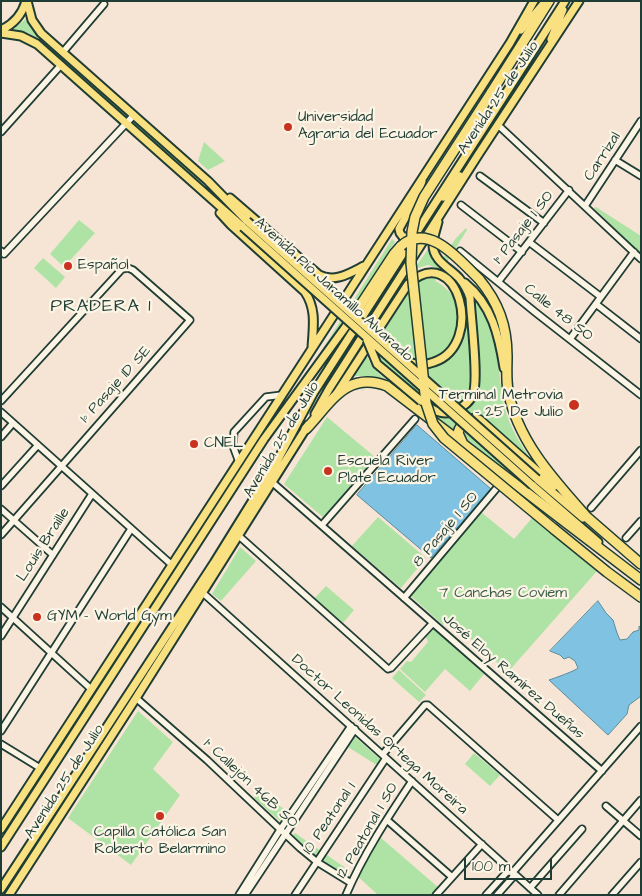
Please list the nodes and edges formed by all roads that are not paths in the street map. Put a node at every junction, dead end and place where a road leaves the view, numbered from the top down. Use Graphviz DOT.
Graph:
graph roads {
  1 [pos="27,1"];
  2 [pos="534,1"];
  3 [pos="547,1"];
  4 [pos="565,1"];
  5 [pos="579,1"];
  6 [pos="104,4"];
  7 [pos="1,32"];
  8 [pos="510,43"];
  9 [pos="63,52"];
  10 [pos="545,53"];
  11 [pos="61,65"];
  12 [pos="134,115"];
  13 [pos="641,120"];
  14 [pos="127,124"];
  15 [pos="498,125"];
  16 [pos="1,132"];
  17 [pos="478,155"];
  18 [pos="615,160"];
  19 [pos="426,171"];
  20 [pos="480,176"];
  21 [pos="641,176"];
  22 [pos="208,181"];
  23 [pos="200,190"];
  24 [pos="569,190"];
  25 [pos="461,205"];
  26 [pos="585,206"];
  27 [pos="442,212"];
  28 [pos="424,220"];
  29 [pos="544,223"];
  30 [pos="245,224"];
  31 [pos="529,242"];
  32 [pos="460,251"];
  33 [pos="3,252"];
  34 [pos="522,252"];
  35 [pos="634,252"];
  36 [pos="641,259"];
  37 [pos="365,266"];
  38 [pos="459,278"];
  39 [pos="498,282"];
  40 [pos="601,297"];
  41 [pos="596,304"];
  42 [pos="357,311"];
  43 [pos="362,334"];
  44 [pos="570,339"];
  45 [pos="641,339"];
  46 [pos="311,349"];
  47 [pos="399,357"];
  48 [pos="507,389"];
  49 [pos="282,395"];
  50 [pos="641,395"];
  51 [pos="332,399"];
  52 [pos="1,401"];
  53 [pos="1,412"];
  54 [pos="415,419"];
  55 [pos="13,423"];
  56 [pos="306,429"];
  57 [pos="1,437"];
  58 [pos="264,440"];
  59 [pos="38,445"];
  60 [pos="466,448"];
  61 [pos="641,450"];
  62 [pos="239,462"];
  63 [pos="276,463"];
  64 [pos="62,466"];
  65 [pos="506,478"];
  66 [pos="534,482"];
  67 [pos="273,483"];
  68 [pos="1,486"];
  69 [pos="92,494"];
  70 [pos="1,509"];
  71 [pos="588,512"];
  72 [pos="14,520"];
  73 [pos="641,521"];
  74 [pos="322,526"];
  75 [pos="131,529"];
  76 [pos="1,535"];
  77 [pos="239,536"];
  78 [pos="626,538"];
  79 [pos="614,540"];
  80 [pos="53,555"];
  81 [pos="641,564"];
  82 [pos="172,566"];
  83 [pos="641,580"];
  84 [pos="202,593"];
  85 [pos="641,597"];
  86 [pos="404,598"];
  87 [pos="1,606"];
  88 [pos="153,613"];
  89 [pos="13,618"];
  90 [pos="433,623"];
  91 [pos="130,630"];
  92 [pos="1,636"];
  93 [pos="51,653"];
  94 [pos="90,690"];
  95 [pos="136,698"];
  96 [pos="82,702"];
  97 [pos="121,706"];
  98 [pos="641,726"];
  99 [pos="353,728"];
  100 [pos="1,731"];
  101 [pos="69,742"];
  102 [pos="1,744"];
  103 [pos="105,746"];
  104 [pos="384,756"];
  105 [pos="40,768"];
  106 [pos="602,771"];
  107 [pos="412,781"];
  108 [pos="641,800"];
  109 [pos="606,806"];
  110 [pos="386,820"];
  111 [pos="558,820"];
  112 [pos="623,821"];
  113 [pos="1,829"];
  114 [pos="582,829"];
  115 [pos="283,832"];
  116 [pos="641,836"];
  117 [pos="482,844"];
  118 [pos="1,847"];
  119 [pos="317,862"];
  120 [pos="641,862"];
  121 [pos="29,863"];
  122 [pos="513,872"];
  123 [pos="9,877"];
  124 [pos="452,877"];
  125 [pos="351,883"];
  126 [pos="530,888"];
  127 [pos="1,889"];
  128 [pos="9,895"];
  129 [pos="240,895"];
  130 [pos="245,895"];
  131 [pos="295,895"];
  132 [pos="346,895"];
  133 [pos="436,895"];
  134 [pos="486,895"];
  135 [pos="498,895"];
  136 [pos="538,895"];
  137 [pos="559,895"];
  138 [pos="612,895"];
  1 -- 7 [label="main road"];
  1 -- 9 [label="main road, Avenida Pío Jaramillo Alvarado"];
  2 -- 8 [label="main road, Avenida 25 de Julio"];
  3 -- 8 [label="main road"];
  3 -- 85 [label="highway, bridge"];
  4 -- 10 [label="main road"];
  4 -- 28 [label="main road, Avenida 25 de Julio"];
  5 -- 10 [label="main road, Avenida 25 de Julio"];
  6 -- 9 [label="street"];
  7 -- 11 [label="main road, Avenida Pío Jaramillo Alvarado"];
  8 -- 19 [label="main road, Avenida 25 de Julio"];
  9 -- 12 [label="main road, Avenida Pío Jaramillo Alvarado"];
  10 -- 15 [label="main road, Avenida 25 de Julio"];
  11 -- 14 [label="main road, Avenida Pío Jaramillo Alvarado"];
  11 -- 16 [label="street"];
  12 -- 14 [label="street"];
  12 -- 22 [label="main road, Avenida Pío Jaramillo Alvarado"];
  13 -- 18 [label="street, Carrizal"];
  14 -- 23 [label="main road, Avenida Pío Jaramillo Alvarado"];
  14 -- 33 [label="street"];
  15 -- 17 [label="main road, Avenida 25 de Julio"];
  15 -- 24 [label="street"];
  17 -- 27 [label="main road, Avenida 25 de Julio"];
  17 -- 28 [label="main road"];
  18 -- 21 [label="street"];
  18 -- 26 [label="street, Carrizal"];
  19 -- 28 [label="main road"];
  19 -- 37 [label="main road, Avenida 25 de Julio"];
  20 -- 29 [label="street"];
  22 -- 30 [label="main road, Avenida Pío Jaramillo Alvarado"];
  22 -- 37 [label="main road"];
  23 -- 30 [label="main road, Avenida Pío Jaramillo Alvarado"];
  23 -- 46 [label="main road"];
  24 -- 26 [label="street"];
  24 -- 29 [label="street, 1° Pasaje 1 SO"];
  25 -- 34 [label="street"];
  26 -- 35 [label="street"];
  27 -- 38 [label="main road"];
  27 -- 56 [label="main road, Avenida 25 de Julio"];
  28 -- 63 [label="main road, Avenida 25 de Julio"];
  29 -- 31 [label="street, 1° Pasaje 1 SO"];
  30 -- 43 [label="main road, Avenida Pío Jaramillo Alvarado, bridge"];
  30 -- 47 [label="main road, Avenida Pío Jaramillo Alvarado, bridge"];
  31 -- 34 [label="street, 1° Pasaje 1 SO"];
  31 -- 40 [label="street"];
  32 -- 39 [label="street, Calle 48 SO"];
  34 -- 39 [label="street, 1° Pasaje 1 SO"];
  35 -- 36 [label="street"];
  35 -- 40 [label="street"];
  37 -- 46 [label="main road, Avenida 25 de Julio"];
  38 -- 43 [label="main road, bridge"];
  38 -- 48 [label="main road"];
  39 -- 44 [label="street, Calle 48 SO"];
  40 -- 41 [label="street"];
  41 -- 44 [label="street"];
  41 -- 45 [label="street"];
  42 -- 48 [label="highway, bridge"];
  42 -- 58 [label="main road, Avenida 25 de Julio"];
  43 -- 66 [label="main road, Avenida Pío Jaramillo Alvarado, bridge"];
  44 -- 50 [label="street, Calle 48 SO"];
  46 -- 49 [label="main road, Avenida 25 de Julio"];
  47 -- 51 [label="main road, bridge"];
  47 -- 66 [label="main road, Avenida Pío Jaramillo Alvarado, bridge"];
  48 -- 71 [label="highway"];
  49 -- 58 [label="main road"];
  49 -- 62 [label="main road, Avenida 25 de Julio"];
  49 -- 62 [label="street"];
  51 -- 56 [label="highway"];
  51 -- 60 [label="highway"];
  52 -- 64 [label="street, 1º Pasaje 1D SE"];
  53 -- 55 [label="street"];
  54 -- 74 [label="street"];
  55 -- 57 [label="street"];
  55 -- 59 [label="street"];
  56 -- 63 [label="main road"];
  56 -- 67 [label="main road, Avenida 25 de Julio"];
  58 -- 88 [label="main road, Avenida 25 de Julio"];
  59 -- 64 [label="street"];
  59 -- 68 [label="street"];
  60 -- 65 [label="highway"];
  60 -- 71 [label="highway"];
  61 -- 71 [label="street"];
  62 -- 82 [label="main road, Avenida 25 de Julio"];
  63 -- 97 [label="main road, Avenida 25 de Julio"];
  64 -- 69 [label="street"];
  64 -- 72 [label="street, 1º Pasaje 1D SE"];
  65 -- 83 [label="highway"];
  65 -- 86 [label="street, 8 Pasaje 1 SO"];
  66 -- 79 [label="main road, Avenida Pío Jaramillo Alvarado"];
  66 -- 83 [label="main road, Avenida Pío Jaramillo Alvarado"];
  67 -- 74 [label="street, José Eloy Ramírez Dueñas"];
  67 -- 77 [label="main road, Avenida 25 de Julio"];
  69 -- 75 [label="street"];
  69 -- 80 [label="street, Louis Braille"];
  70 -- 72 [label="street"];
  71 -- 79 [label="highway"];
  72 -- 76 [label="street, 1º Pasaje 1D SE"];
  72 -- 80 [label="street"];
  73 -- 78 [label="street"];
  74 -- 86 [label="street, José Eloy Ramírez Dueñas"];
  75 -- 82 [label="street"];
  75 -- 93 [label="street"];
  77 -- 84 [label="main road, Avenida 25 de Julio"];
  77 -- 90 [label="street"];
  79 -- 81 [label="highway"];
  80 -- 89 [label="street, Louis Braille"];
  82 -- 91 [label="main road, Avenida 25 de Julio"];
  84 -- 95 [label="main road, Avenida 25 de Julio"];
  84 -- 99 [label="street, Doctor Leonidas Ortega Moreira"];
  86 -- 90 [label="street, José Eloy Ramírez Dueñas"];
  87 -- 89 [label="street"];
  88 -- 91 [label="main road"];
  88 -- 101 [label="main road, Avenida 25 de Julio"];
  89 -- 92 [label="street, Louis Braille"];
  89 -- 93 [label="street"];
  90 -- 106 [label="street, José Eloy Ramírez Dueñas"];
  91 -- 94 [label="main road, Avenida 25 de Julio"];
  93 -- 94 [label="street"];
  93 -- 100 [label="street"];
  94 -- 96 [label="main road, Avenida 25 de Julio"];
  95 -- 103 [label="main road, Avenida 25 de Julio"];
  95 -- 115 [label="street, 1° Callejón 46B SO"];
  96 -- 101 [label="main road"];
  96 -- 105 [label="main road, Avenida 25 de Julio"];
  97 -- 103 [label="main road"];
  97 -- 123 [label="main road, Avenida 25 de Julio"];
  98 -- 106 [label="street"];
  99 -- 104 [label="street, Doctor Leonidas Ortega Moreira"];
  99 -- 115 [label="street"];
  101 -- 118 [label="main road, Avenida 25 de Julio"];
  102 -- 105 [label="street"];
  103 -- 121 [label="main road, Avenida 25 de Julio"];
  104 -- 107 [label="street, Doctor Leonidas Ortega Moreira"];
  104 -- 111 [label="street, 10 Peatonal 1"];
  104 -- 119 [label="street, 10 Peatonal 1"];
  105 -- 113 [label="main road, Avenida 25 de Julio"];
  106 -- 111 [label="street"];
  107 -- 110 [label="street, 12 Peatonal 1 SO"];
  107 -- 117 [label="street, Doctor Leonidas Ortega Moreira"];
  108 -- 112 [label="street"];
  109 -- 112 [label="street"];
  110 -- 124 [label="street"];
  110 -- 125 [label="street, 12 Peatonal 1 SO"];
  111 -- 122 [label="street"];
  112 -- 116 [label="street"];
  112 -- 137 [label="street"];
  114 -- 126 [label="street"];
  115 -- 119 [label="street, 1° Callejón 46B SO"];
  115 -- 129 [label="street"];
  115 -- 130 [label="street"];
  117 -- 122 [label="street, Doctor Leonidas Ortega Moreira"];
  117 -- 124 [label="street"];
  119 -- 125 [label="street, 1° Callejón 46B SO"];
  119 -- 131 [label="street, 10 Peatonal 1"];
  120 -- 138 [label="street"];
  121 -- 123 [label="main road"];
  121 -- 128 [label="main road, Avenida 25 de Julio"];
  122 -- 126 [label="street, Doctor Leonidas Ortega Moreira"];
  122 -- 134 [label="street"];
  122 -- 135 [label="street"];
  123 -- 127 [label="main road, Avenida 25 de Julio"];
  124 -- 133 [label="street"];
  125 -- 132 [label="street, 12 Peatonal 1 SO"];
  126 -- 136 [label="street, Doctor Leonidas Ortega Moreira"];
}
